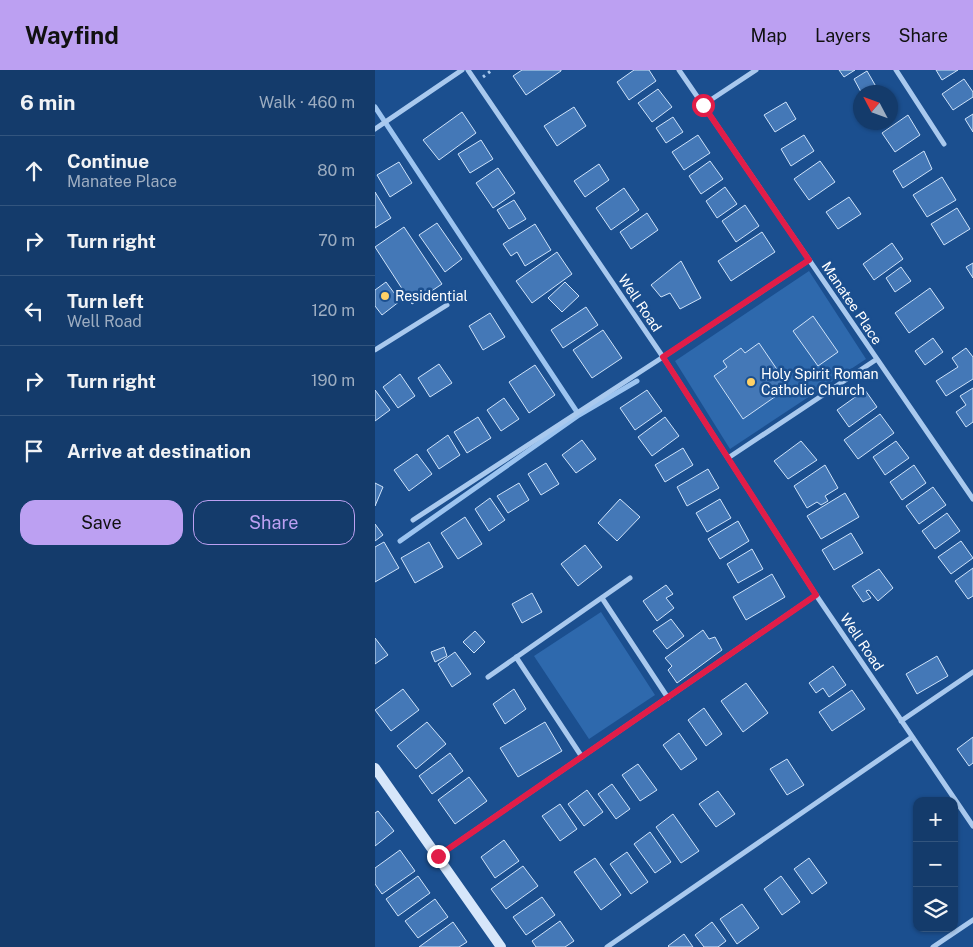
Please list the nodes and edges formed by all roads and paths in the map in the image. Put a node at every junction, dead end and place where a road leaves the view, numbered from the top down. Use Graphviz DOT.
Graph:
graph roads {
  1 [pos="461,70"];
  2 [pos="468,70"];
  3 [pos="679,70"];
  4 [pos="756,70"];
  5 [pos="897,70"];
  6 [pos="703,105"];
  7 [pos="375,129"];
  8 [pos="944,144"];
  9 [pos="809,260"];
  10 [pos="447,305"];
  11 [pos="375,349"];
  12 [pos="663,357"];
  13 [pos="877,359"];
  14 [pos="728,458"];
  15 [pos="973,488"];
  16 [pos="968,491"];
  17 [pos="973,499"];
  18 [pos="413,520"];
  19 [pos="630,578"];
  20 [pos="816,595"];
  21 [pos="602,598"];
  22 [pos="516,657"];
  23 [pos="973,672"];
  24 [pos="488,677"];
  25 [pos="667,698"];
  26 [pos="901,721"];
  27 [pos="912,738"];
  28 [pos="583,757"];
  29 [pos="375,768"];
  30 [pos="973,826"];
  31 [pos="438,856"];
  32 [pos="973,920"];
  33 [pos="501,947"];
  34 [pos="607,947"];
  35 [pos="933,947"];
  1 -- 7 [label="street"];
  2 -- 12 [label="street, Well Road"];
  3 -- 6 [label="street, Manatee Place"];
  4 -- 6 [label="street"];
  5 -- 8 [label="street"];
  6 -- 9 [label="street, Manatee Place"];
  9 -- 12 [label="street"];
  9 -- 13 [label="street, Manatee Place"];
  10 -- 11 [label="street"];
  12 -- 14 [label="street, Well Road"];
  12 -- 18 [label="street"];
  13 -- 14 [label="street"];
  13 -- 16 [label="street, Manatee Place"];
  14 -- 20 [label="street, Well Road"];
  15 -- 16 [label="street"];
  16 -- 17 [label="street, Manatee Place"];
  19 -- 21 [label="street"];
  20 -- 25 [label="street"];
  20 -- 26 [label="street, Well Road"];
  21 -- 22 [label="street"];
  21 -- 25 [label="street"];
  22 -- 24 [label="street"];
  22 -- 28 [label="street"];
  23 -- 26 [label="street"];
  25 -- 28 [label="street"];
  26 -- 27 [label="street, Well Road"];
  27 -- 30 [label="street, Well Road"];
  27 -- 34 [label="street"];
  28 -- 31 [label="street"];
  29 -- 31 [label="street"];
  31 -- 33 [label="street"];
  32 -- 35 [label="street"];
}
